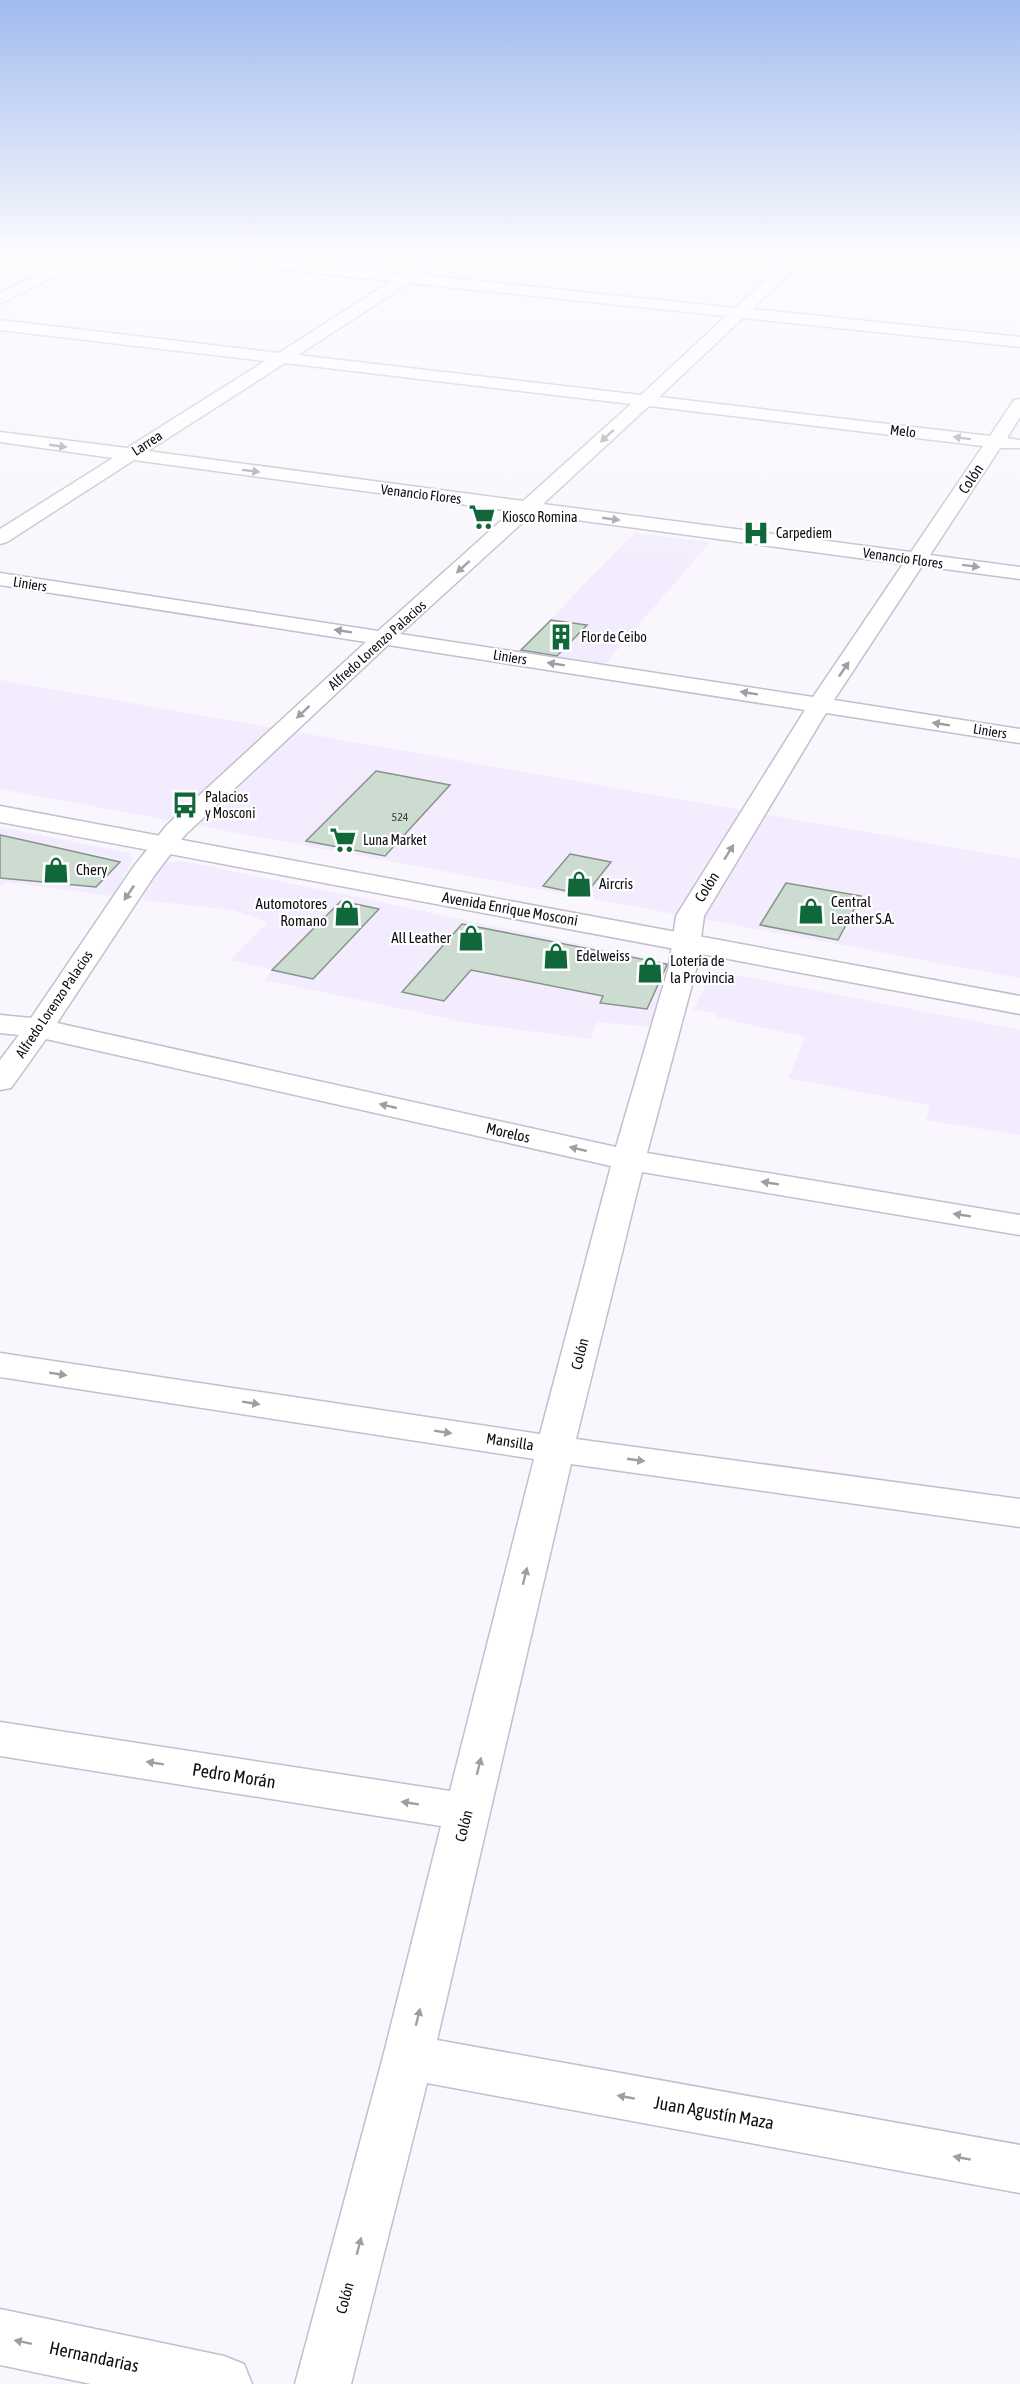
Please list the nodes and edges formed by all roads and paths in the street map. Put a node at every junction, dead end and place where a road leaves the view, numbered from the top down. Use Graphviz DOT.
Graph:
graph roads {
  1 [pos="271,364"];
  2 [pos="325,364"];
  3 [pos="683,364"];
  4 [pos="645,401"];
  5 [pos="1020,404"];
  6 [pos="0,438"];
  7 [pos="996,442"];
  8 [pos="1020,444"];
  9 [pos="128,455"];
  10 [pos="529,508"];
  11 [pos="0,538"];
  12 [pos="916,560"];
  13 [pos="1020,573"];
  14 [pos="0,579"];
  15 [pos="384,638"];
  16 [pos="820,704"];
  17 [pos="1020,736"];
  18 [pos="0,813"];
  19 [pos="162,844"];
  20 [pos="685,941"];
  21 [pos="1020,1005"];
  22 [pos="0,1024"];
  23 [pos="39,1028"];
  24 [pos="0,1081"];
  25 [pos="629,1160"];
  26 [pos="1020,1225"];
  27 [pos="0,1365"];
  28 [pos="555,1449"];
  29 [pos="1020,1513"];
  30 [pos="0,1739"];
  31 [pos="468,1812"];
  32 [pos="408,2057"];
  33 [pos="1020,2169"];
  34 [pos="0,2337"];
  35 [pos="224,2384"];
  36 [pos="322,2384"];
  1 -- 9 [label="street, Larrea"];
  2 -- 4 [label="street, Melo"];
  3 -- 4 [label="street, Alfredo Lorenzo Palacios"];
  7 -- 4 [label="street, Melo, one-way"];
  4 -- 10 [label="street, Alfredo Lorenzo Palacios, one-way"];
  5 -- 7 [label="street, Colón"];
  6 -- 9 [label="street, Venancio Flores, one-way"];
  7 -- 8 [label="street, Melo"];
  7 -- 12 [label="street, Colón"];
  9 -- 10 [label="street, Venancio Flores, one-way"];
  9 -- 11 [label="street, Larrea"];
  10 -- 12 [label="street, Venancio Flores, one-way"];
  10 -- 15 [label="street, Alfredo Lorenzo Palacios, one-way"];
  12 -- 13 [label="street, Venancio Flores, one-way"];
  16 -- 12 [label="street, Colón, one-way"];
  15 -- 14 [label="street, Liniers, one-way"];
  16 -- 15 [label="street, Liniers, one-way"];
  15 -- 19 [label="street, Alfredo Lorenzo Palacios, one-way"];
  17 -- 16 [label="street, Liniers, one-way"];
  20 -- 16 [label="street, Colón, one-way"];
  18 -- 19 [label="street, Avenida Enrique Mosconi"];
  19 -- 20 [label="street, Avenida Enrique Mosconi"];
  19 -- 23 [label="street, Alfredo Lorenzo Palacios, one-way"];
  20 -- 21 [label="street, Avenida Enrique Mosconi"];
  20 -- 25 [label="street, Colón"];
  22 -- 23 [label="street, Morelos"];
  23 -- 24 [label="street, Alfredo Lorenzo Palacios"];
  25 -- 23 [label="street, Morelos, one-way"];
  26 -- 25 [label="street, Morelos, one-way"];
  25 -- 28 [label="street, Colón"];
  27 -- 28 [label="street, Mansilla, one-way"];
  28 -- 29 [label="street, Mansilla, one-way"];
  31 -- 28 [label="street, Colón, one-way"];
  31 -- 30 [label="street, Pedro Morán, one-way"];
  32 -- 31 [label="street, Colón, one-way"];
  33 -- 32 [label="street, Juan Agustín Maza, one-way"];
  36 -- 32 [label="street, Colón, one-way"];
  35 -- 34 [label="street, Hernandarias, one-way"];
}
